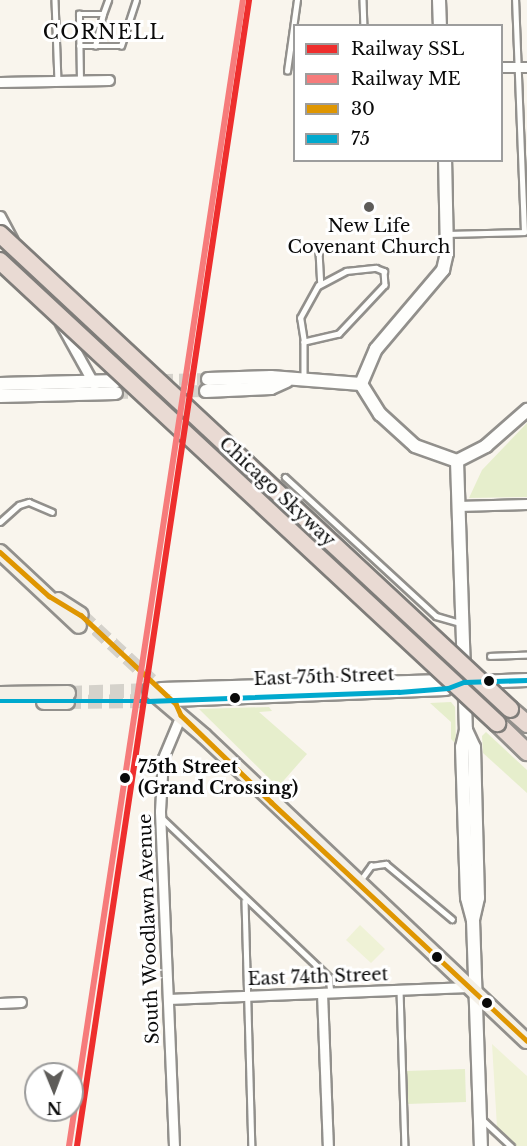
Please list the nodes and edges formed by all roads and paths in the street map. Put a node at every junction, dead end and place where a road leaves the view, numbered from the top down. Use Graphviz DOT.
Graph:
graph roads {
  1 [pos="55,0"];
  2 [pos="108,0"];
  3 [pos="136,0"];
  4 [pos="297,0"];
  5 [pos="363,0"];
  6 [pos="439,0"];
  7 [pos="515,0"];
  8 [pos="103,14"];
  9 [pos="294,24"];
  10 [pos="364,24"];
  11 [pos="440,24"];
  12 [pos="293,28"];
  13 [pos="79,46"];
  14 [pos="94,46"];
  15 [pos="503,67"];
  16 [pos="522,67"];
  17 [pos="287,71"];
  18 [pos="110,80"];
  19 [pos="58,81"];
  20 [pos="80,81"];
  21 [pos="0,82"];
  22 [pos="445,162"];
  23 [pos="0,216"];
  24 [pos="0,234"];
  25 [pos="447,234"];
  26 [pos="319,251"];
  27 [pos="0,261"];
  28 [pos="321,284"];
  29 [pos="303,342"];
  30 [pos="304,380"];
  31 [pos="92,382"];
  32 [pos="0,384"];
  33 [pos="361,384"];
  34 [pos="207,385"];
  35 [pos="99,393"];
  36 [pos="0,396"];
  37 [pos="527,410"];
  38 [pos="457,461"];
  39 [pos="285,477"];
  40 [pos="527,504"];
  41 [pos="458,506"];
  42 [pos="52,512"];
  43 [pos="0,522"];
  44 [pos="0,552"];
  45 [pos="80,621"];
  46 [pos="462,624"];
  47 [pos="527,654"];
  48 [pos="490,656"];
  49 [pos="527,680"];
  50 [pos="464,682"];
  51 [pos="0,694"];
  52 [pos="157,694"];
  53 [pos="0,701"];
  54 [pos="182,715"];
  55 [pos="527,724"];
  56 [pos="527,752"];
  57 [pos="160,817"];
  58 [pos="358,883"];
  59 [pos="245,901"];
  60 [pos="452,920"];
  61 [pos="400,990"];
  62 [pos="472,990"];
  63 [pos="327,993"];
  64 [pos="247,996"];
  65 [pos="168,999"];
  66 [pos="21,1002"];
  67 [pos="0,1003"];
  68 [pos="527,1041"];
  69 [pos="480,1117"];
  70 [pos="174,1146"];
  71 [pos="252,1146"];
  72 [pos="328,1146"];
  73 [pos="405,1146"];
  74 [pos="481,1146"];
  75 [pos="511,1146"];
  1 -- 19 [label="lane"];
  2 -- 8 [label="lane"];
  3 -- 14 [label="lane"];
  4 -- 9 [label="lane"];
  5 -- 10 [label="lane"];
  6 -- 11 [label="street"];
  7 -- 16 [label="lane"];
  8 -- 13 [label="lane"];
  8 -- 14 [label="lane"];
  12 -- 17 [label="lane"];
  13 -- 14 [label="lane"];
  13 -- 20 [label="lane"];
  15 -- 16 [label="street"];
  16 -- 25 [label="lane"];
  18 -- 20 [label="street"];
  19 -- 20 [label="street"];
  19 -- 21 [label="street"];
  22 -- 25 [label="street"];
  23 -- 31 [label="street"];
  24 -- 55 [label="highway, Chicago Skyway, bridge"];
  25 -- 33 [label="street"];
  26 -- 28 [label="lane"];
  27 -- 56 [label="highway, Chicago Skyway, bridge"];
  28 -- 29 [label="lane"];
  28 -- 29 [label="lane"];
  29 -- 30 [label="lane"];
  30 -- 33 [label="street"];
  30 -- 34 [label="street"];
  31 -- 32 [label="street"];
  31 -- 35 [label="street"];
  31 -- 35 [label="street"];
  33 -- 38 [label="street"];
  35 -- 36 [label="street"];
  37 -- 38 [label="street"];
  38 -- 41 [label="street"];
  39 -- 46 [label="lane"];
  40 -- 41 [label="street"];
  41 -- 46 [label="street"];
  42 -- 43 [label="lane"];
  44 -- 45 [label="main road"];
  46 -- 50 [label="street"];
  47 -- 48 [label="lane"];
  49 -- 50 [label="street, East 75th Street"];
  50 -- 52 [label="street, East 75th Street"];
  50 -- 62 [label="street"];
  51 -- 53 [label="main road"];
  52 -- 54 [label="main road"];
  54 -- 57 [label="street, South Woodlawn Avenue"];
  54 -- 58 [label="main road"];
  57 -- 59 [label="lane"];
  57 -- 65 [label="street, South Woodlawn Avenue"];
  58 -- 60 [label="lane"];
  58 -- 62 [label="main road"];
  59 -- 63 [label="lane"];
  59 -- 64 [label="lane"];
  61 -- 62 [label="street, East 74th Street"];
  61 -- 63 [label="street, East 74th Street"];
  61 -- 73 [label="lane"];
  62 -- 68 [label="main road"];
  62 -- 69 [label="street"];
  63 -- 64 [label="street, East 74th Street"];
  63 -- 72 [label="street"];
  64 -- 65 [label="street, East 74th Street"];
  64 -- 71 [label="lane"];
  65 -- 70 [label="street, South Woodlawn Avenue"];
  66 -- 67 [label="street"];
  69 -- 74 [label="street"];
  69 -- 75 [label="lane"];
}
